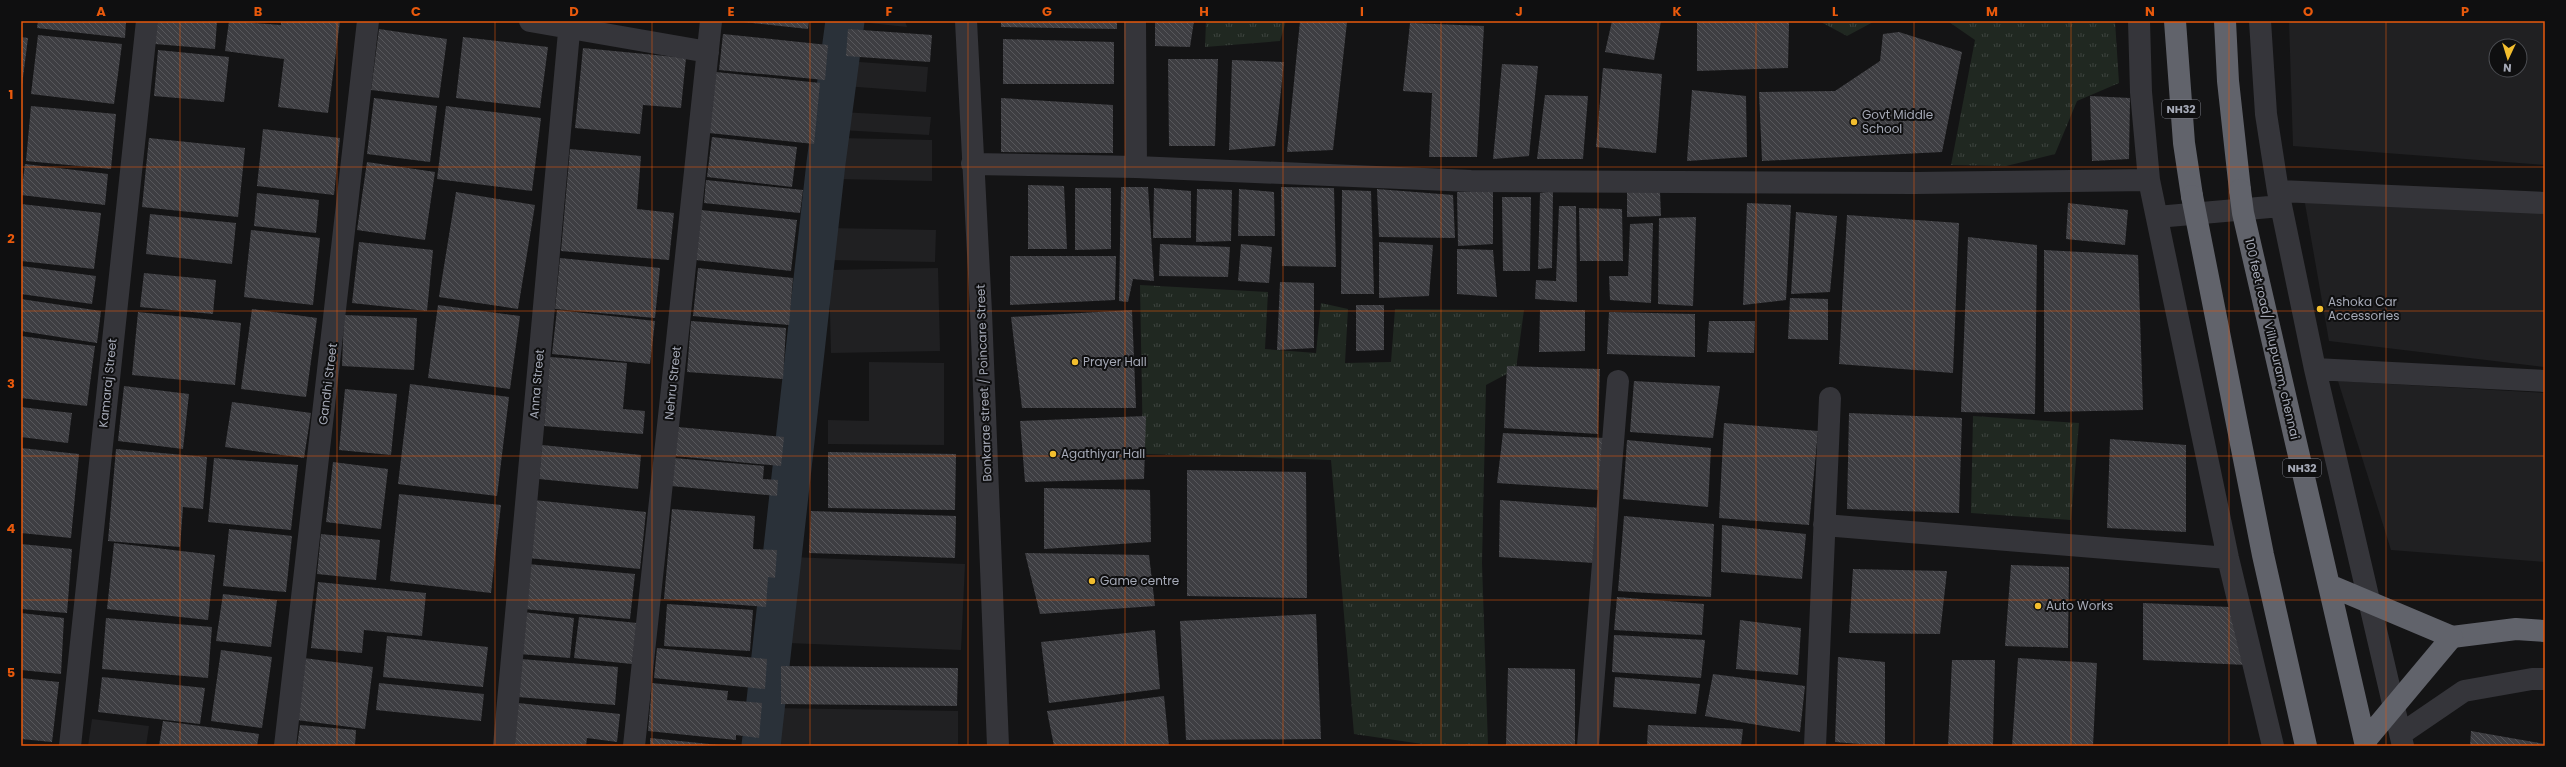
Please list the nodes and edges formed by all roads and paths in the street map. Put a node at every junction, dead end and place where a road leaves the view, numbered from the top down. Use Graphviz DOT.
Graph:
graph roads {
  1 [pos="147,21"];
  2 [pos="368,21"];
  3 [pos="530,21"];
  4 [pos="711,21"];
  5 [pos="966,21"];
  6 [pos="1135,21"];
  7 [pos="2139,21"];
  8 [pos="2175,21"];
  9 [pos="2225,21"];
  10 [pos="2260,21"];
  11 [pos="570,24"];
  12 [pos="708,52"];
  13 [pos="972,164"];
  14 [pos="1136,167"];
  15 [pos="2149,180"];
  16 [pos="2280,199"];
  17 [pos="2545,203"];
  18 [pos="2157,217"];
  19 [pos="2315,369"];
  20 [pos="2545,381"];
  21 [pos="1618,382"];
  22 [pos="1830,398"];
  23 [pos="1824,524"];
  24 [pos="2228,558"];
  25 [pos="2331,586"];
  26 [pos="2545,631"];
  27 [pos="2452,637"];
  28 [pos="2545,679"];
  29 [pos="2402,740"];
  30 [pos="2366,743"];
  31 [pos="70,746"];
  32 [pos="285,746"];
  33 [pos="504,746"];
  34 [pos="634,746"];
  35 [pos="998,746"];
  36 [pos="1588,746"];
  37 [pos="1816,746"];
  38 [pos="2273,746"];
  39 [pos="2306,746"];
  1 -- 31 [label="street, Kamaraj Street"];
  2 -- 32 [label="street, Gandhi Street"];
  3 -- 11 [label="street"];
  4 -- 12 [label="street, Nehru Street"];
  5 -- 13 [label="street, Bonkarae street / Poincare Street"];
  6 -- 14 [label="street"];
  7 -- 15 [label="street"];
  8 -- 39 [label="highway, NH32, bridge"];
  9 -- 25 [label="highway, 100 feet road/ Villupuram, chennai / NH32, bridge"];
  10 -- 16 [label="street"];
  11 -- 12 [label="street"];
  11 -- 33 [label="street, Anna Street"];
  12 -- 34 [label="street, Nehru Street"];
  13 -- 14 [label="street"];
  13 -- 35 [label="street, Bonkarae street / Poincare Street"];
  14 -- 15 [label="street"];
  15 -- 18 [label="street"];
  16 -- 17 [label="street"];
  16 -- 18 [label="street"];
  16 -- 19 [label="street"];
  18 -- 24 [label="street"];
  19 -- 20 [label="street"];
  19 -- 29 [label="street"];
  21 -- 36 [label="street"];
  22 -- 23 [label="street"];
  23 -- 24 [label="street"];
  23 -- 37 [label="street"];
  24 -- 38 [label="street"];
  25 -- 27 [label="highway, bridge"];
  25 -- 30 [label="highway, 100 feet road/ Villupuram, chennai / NH32, bridge"];
  26 -- 27 [label="highway"];
  27 -- 30 [label="highway, bridge"];
  28 -- 29 [label="street"];
}
